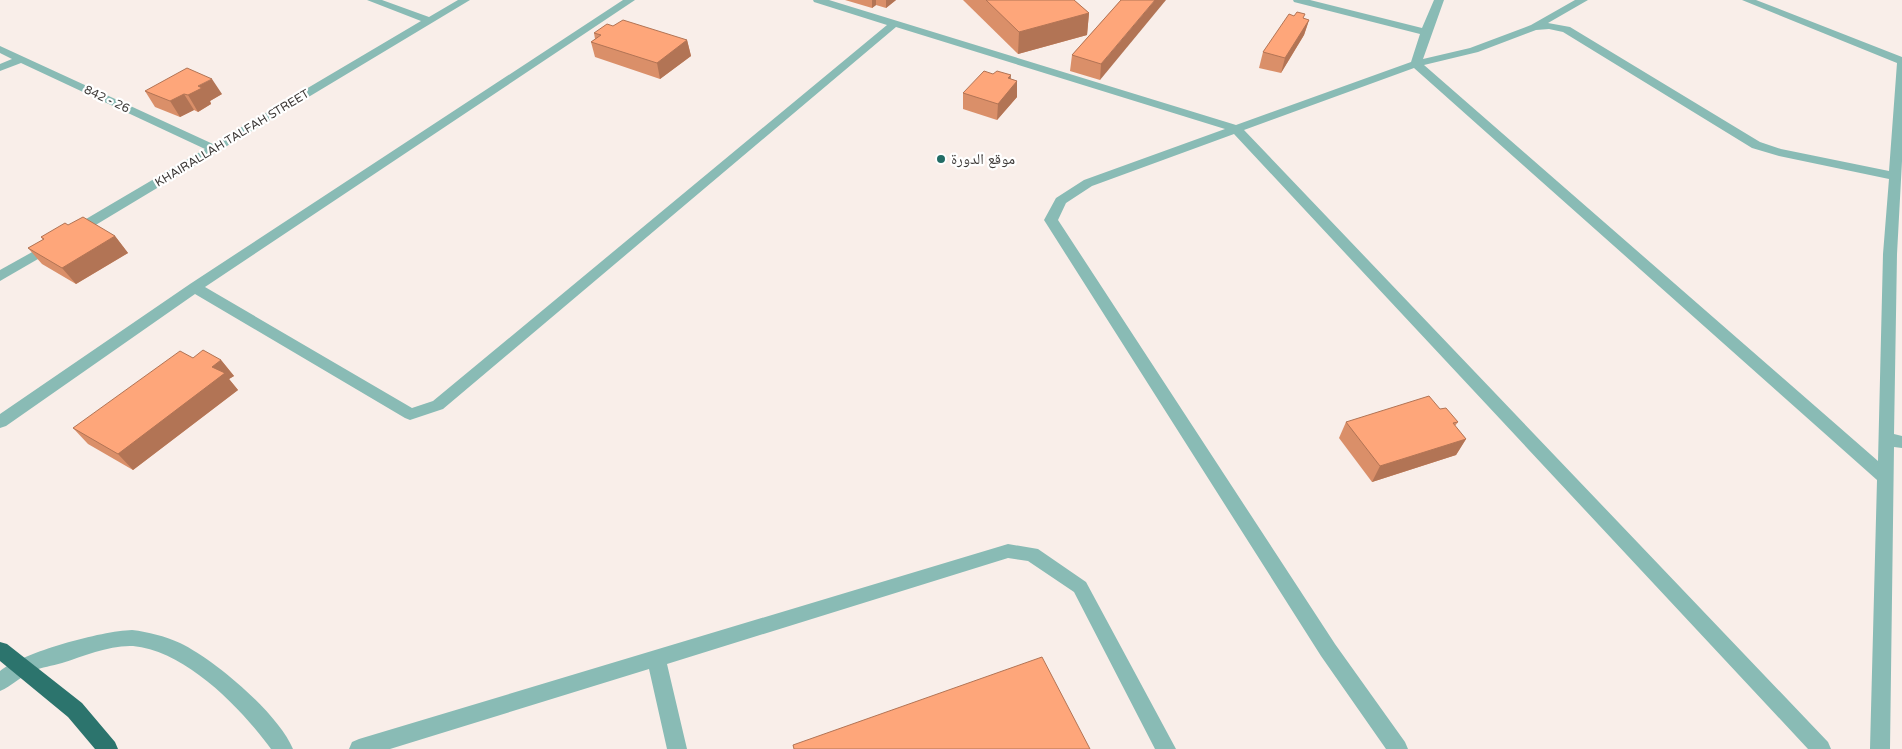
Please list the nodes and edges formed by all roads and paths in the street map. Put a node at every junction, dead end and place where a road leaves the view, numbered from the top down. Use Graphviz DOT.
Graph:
graph roads {
  1 [pos="372,0"];
  2 [pos="465,0"];
  3 [pos="630,0"];
  4 [pos="818,0"];
  5 [pos="1298,0"];
  6 [pos="1439,0"];
  7 [pos="1583,0"];
  8 [pos="1747,0"];
  9 [pos="430,21"];
  10 [pos="895,23"];
  11 [pos="1534,27"];
  12 [pos="1426,32"];
  13 [pos="0,49"];
  14 [pos="20,59"];
  15 [pos="1902,63"];
  16 [pos="1416,64"];
  17 [pos="0,68"];
  18 [pos="1236,129"];
  19 [pos="214,149"];
  20 [pos="1895,176"];
  21 [pos="0,276"];
  22 [pos="195,287"];
  23 [pos="0,422"];
  24 [pos="1894,441"];
  25 [pos="1886,478"];
  26 [pos="0,650"];
  27 [pos="656,658"];
  28 [pos="21,667"];
  29 [pos="0,682"];
  30 [pos="108,749"];
  31 [pos="283,749"];
  32 [pos="359,749"];
  33 [pos="677,749"];
  34 [pos="1166,749"];
  35 [pos="1398,749"];
  36 [pos="1821,749"];
  37 [pos="1880,749"];
  1 -- 9 [label="street"];
  2 -- 9 [label="street, KHAIRALLAH TALFAH STREET"];
  3 -- 22 [label="street"];
  4 -- 10 [label="street"];
  5 -- 12 [label="street"];
  6 -- 12 [label="street"];
  7 -- 11 [label="street"];
  8 -- 15 [label="street"];
  9 -- 19 [label="street, KHAIRALLAH TALFAH STREET"];
  10 -- 18 [label="street"];
  10 -- 22 [label="street"];
  11 -- 16 [label="street"];
  11 -- 20 [label="street"];
  12 -- 16 [label="street"];
  13 -- 14 [label="street, 842 - 26"];
  14 -- 17 [label="street"];
  14 -- 19 [label="street, 842 - 26"];
  15 -- 20 [label="street"];
  16 -- 18 [label="street"];
  16 -- 25 [label="street"];
  18 -- 35 [label="street"];
  18 -- 36 [label="street"];
  19 -- 21 [label="street, KHAIRALLAH TALFAH STREET"];
  20 -- 24 [label="street"];
  22 -- 23 [label="street"];
  24 -- 25 [label="street"];
  25 -- 37 [label="street"];
  26 -- 28 [label="highway"];
  27 -- 32 [label="street"];
  27 -- 33 [label="street"];
  27 -- 34 [label="street"];
  28 -- 29 [label="street"];
  28 -- 30 [label="highway"];
  28 -- 31 [label="street"];
}
